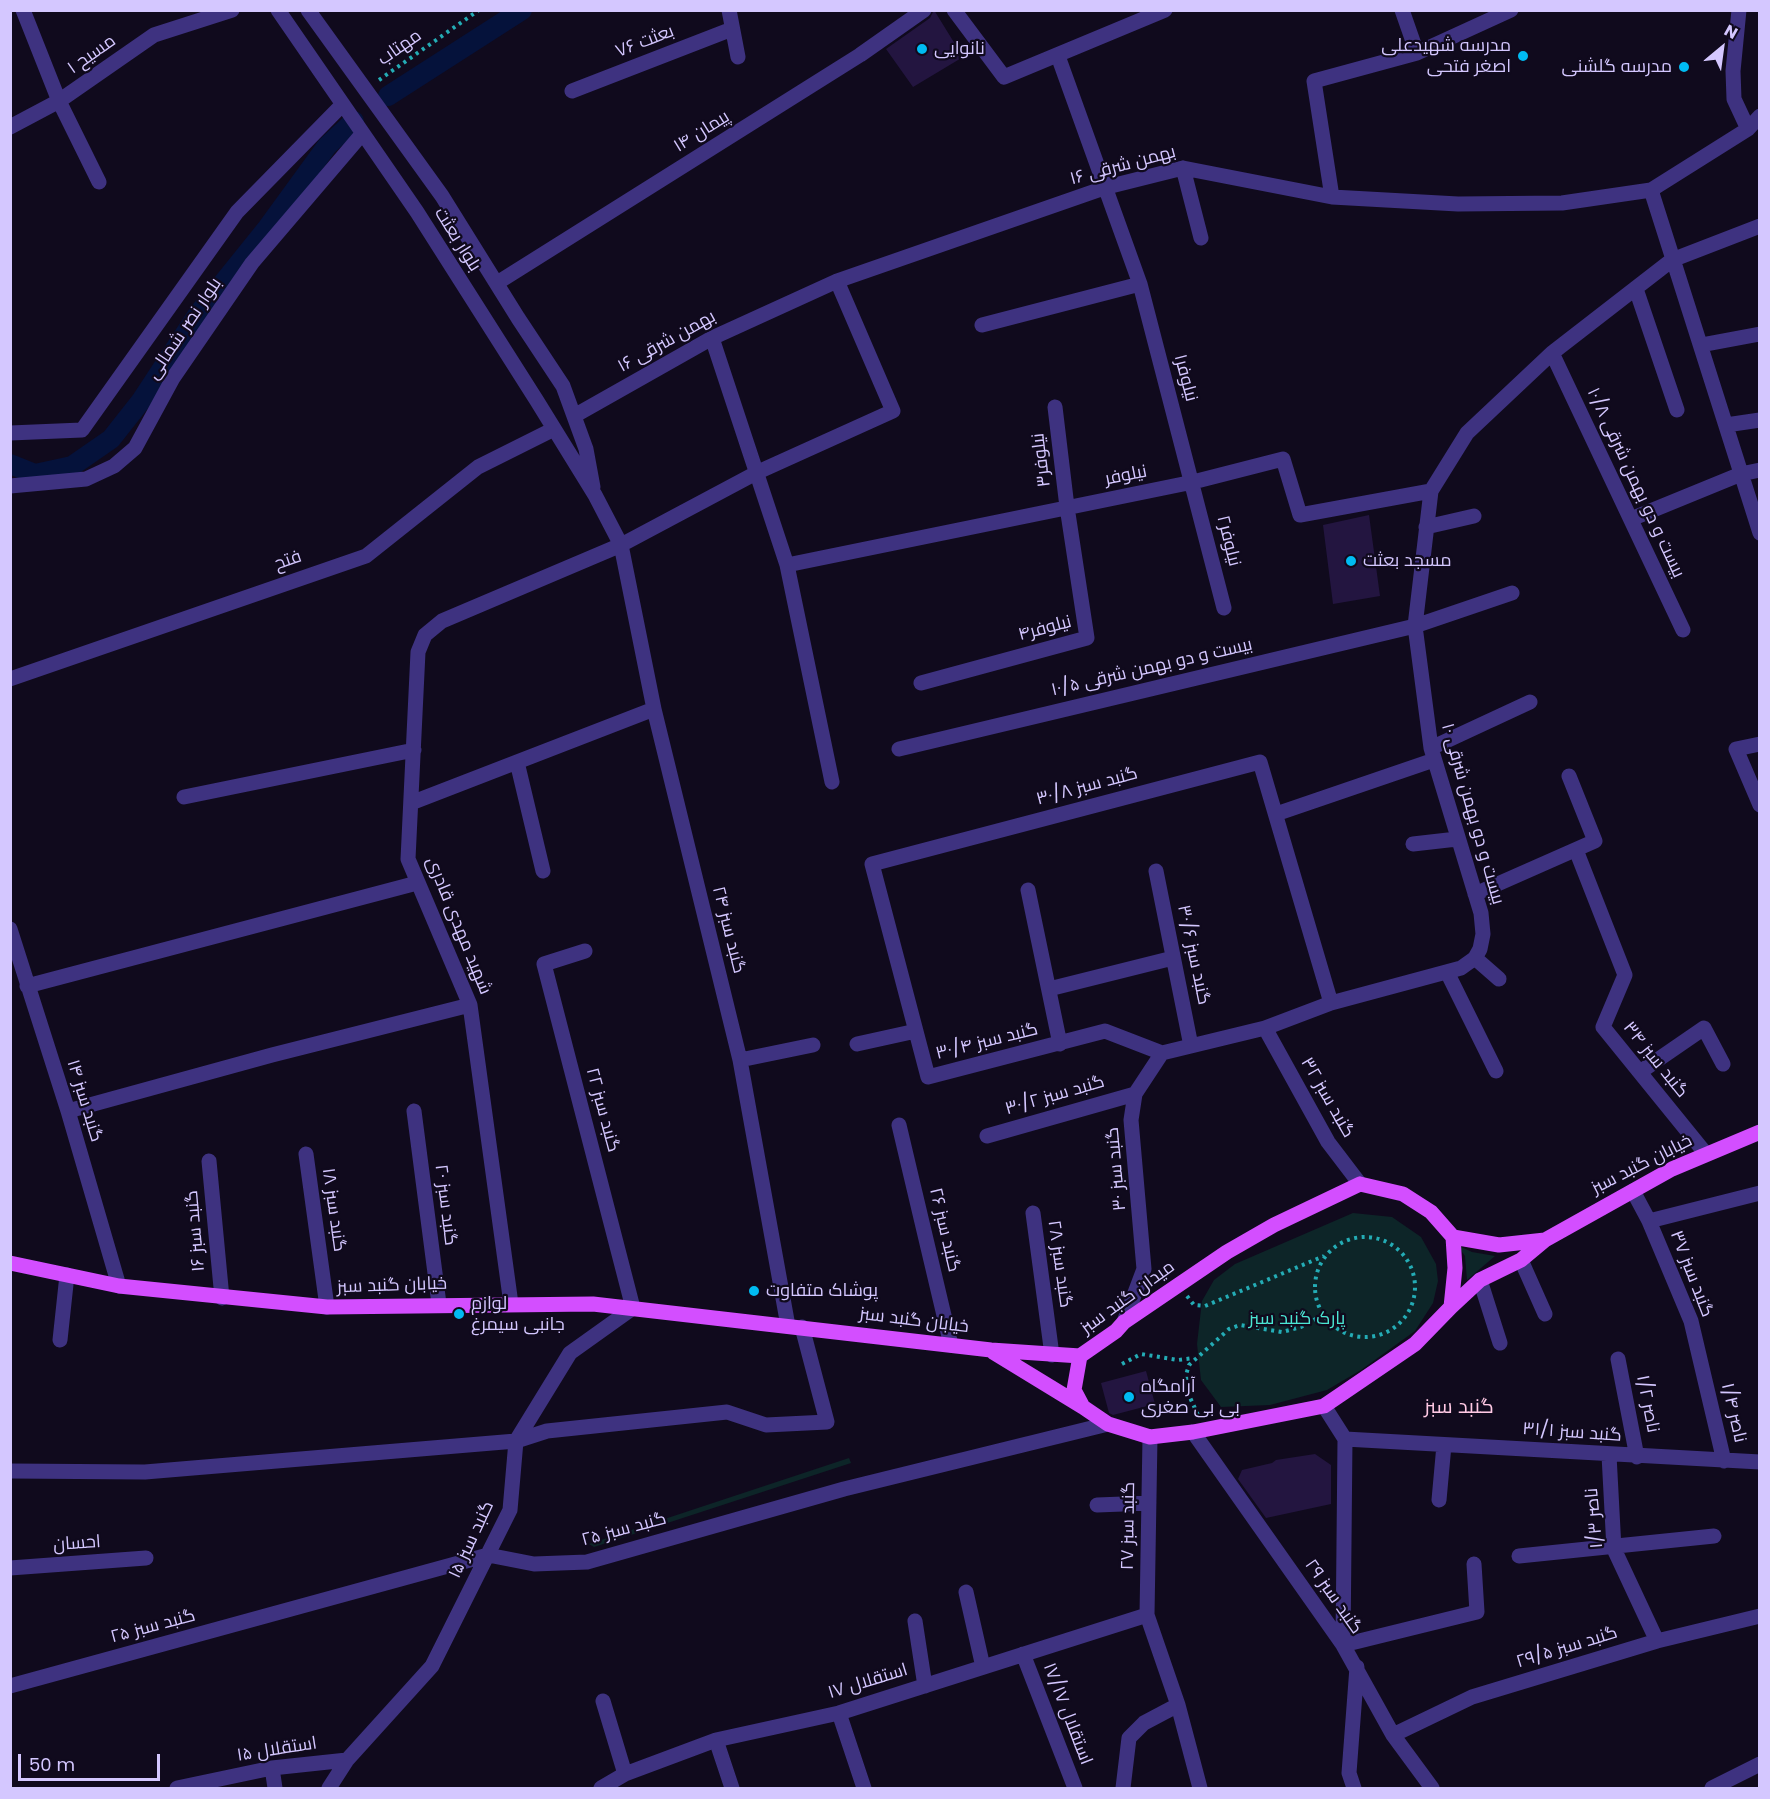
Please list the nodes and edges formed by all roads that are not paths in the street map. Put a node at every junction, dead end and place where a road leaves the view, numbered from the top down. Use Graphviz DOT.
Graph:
graph roads {
  1 [pos="23,10"];
  2 [pos="232,10"];
  3 [pos="278,10"];
  4 [pos="308,10"];
  5 [pos="729,10"];
  6 [pos="924,10"];
  7 [pos="954,10"];
  8 [pos="1165,10"];
  9 [pos="1402,10"];
  10 [pos="1511,10"];
  11 [pos="1739,10"];
  12 [pos="732,29"];
  13 [pos="1417,53"];
  14 [pos="1058,56"];
  15 [pos="738,57"];
  16 [pos="572,91"];
  17 [pos="59,101"];
  18 [pos="342,105"];
  19 [pos="1760,116"];
  20 [pos="10,127"];
  21 [pos="1748,129"];
  22 [pos="363,134"];
  23 [pos="1183,168"];
  24 [pos="99,182"];
  25 [pos="1107,187"];
  26 [pos="1651,190"];
  27 [pos="1332,197"];
  28 [pos="1760,226"];
  29 [pos="1201,238"];
  30 [pos="1672,260"];
  31 [pos="837,280"];
  32 [pos="497,283"];
  33 [pos="1140,284"];
  34 [pos="1636,289"];
  35 [pos="982,325"];
  36 [pos="1760,334"];
  37 [pos="712,338"];
  38 [pos="1701,345"];
  39 [pos="1552,353"];
  40 [pos="1056,407"];
  41 [pos="1677,410"];
  42 [pos="574,416"];
  43 [pos="1760,420"];
  44 [pos="1726,425"];
  45 [pos="552,430"];
  46 [pos="10,432"];
  47 [pos="1760,470"];
  48 [pos="758,472"];
  49 [pos="1742,474"];
  50 [pos="1193,482"];
  51 [pos="10,486"];
  52 [pos="1431,491"];
  53 [pos="595,495"];
  54 [pos="1067,507"];
  55 [pos="1474,516"];
  56 [pos="1631,519"];
  57 [pos="1426,526"];
  58 [pos="1760,533"];
  59 [pos="621,545"];
  60 [pos="787,565"];
  61 [pos="1512,593"];
  62 [pos="1224,608"];
  63 [pos="1415,626"];
  64 [pos="1683,630"];
  65 [pos="10,679"];
  66 [pos="921,683"];
  67 [pos="1530,702"];
  68 [pos="654,709"];
  69 [pos="1760,744"];
  70 [pos="899,748"];
  71 [pos="414,750"];
  72 [pos="1432,754"];
  73 [pos="517,762"];
  74 [pos="1569,776"];
  75 [pos="832,782"];
  76 [pos="184,797"];
  77 [pos="411,803"];
  78 [pos="1760,805"];
  79 [pos="1276,814"];
  80 [pos="1457,839"];
  81 [pos="1413,844"];
  82 [pos="1576,850"];
  83 [pos="872,864"];
  84 [pos="543,871"];
  85 [pos="1156,872"];
  86 [pos="417,883"];
  87 [pos="1028,890"];
  88 [pos="1475,894"];
  89 [pos="10,929"];
  90 [pos="585,951"];
  91 [pos="1173,958"];
  92 [pos="1475,958"];
  93 [pos="1447,972"];
  94 [pos="1499,980"];
  95 [pos="27,986"];
  96 [pos="1049,989"];
  97 [pos="1331,1003"];
  98 [pos="470,1005"];
  99 [pos="1266,1028"];
  100 [pos="916,1031"];
  101 [pos="857,1044"];
  102 [pos="1060,1044"];
  103 [pos="813,1045"];
  104 [pos="1191,1046"];
  105 [pos="1162,1053"];
  106 [pos="740,1060"];
  107 [pos="1723,1064"];
  108 [pos="1496,1071"];
  109 [pos="1640,1072"];
  110 [pos="1135,1094"];
  111 [pos="68,1111"];
  112 [pos="414,1111"];
  113 [pos="899,1125"];
  114 [pos="1760,1132"];
  115 [pos="987,1136"];
  116 [pos="306,1154"];
  117 [pos="1706,1154"];
  118 [pos="209,1161"];
  119 [pos="1360,1184"];
  120 [pos="1633,1191"];
  121 [pos="1760,1193"];
  122 [pos="1033,1213"];
  123 [pos="1649,1221"];
  124 [pos="1453,1237"];
  125 [pos="1545,1240"];
  126 [pos="1521,1260"];
  127 [pos="10,1263"];
  128 [pos="67,1275"];
  129 [pos="1480,1280"];
  130 [pos="119,1286"];
  131 [pos="222,1298"];
  132 [pos="438,1304"];
  133 [pos="511,1304"];
  134 [pos="327,1307"];
  135 [pos="1451,1307"];
  136 [pos="633,1308"];
  137 [pos="1545,1314"];
  138 [pos="1124,1322"];
  139 [pos="795,1327"];
  140 [pos="60,1340"];
  141 [pos="1500,1343"];
  142 [pos="951,1345"];
  143 [pos="991,1350"];
  144 [pos="1052,1355"];
  145 [pos="1080,1356"];
  146 [pos="1618,1359"];
  147 [pos="1703,1374"];
  148 [pos="1323,1406"];
  149 [pos="1083,1407"];
  150 [pos="1108,1424"];
  151 [pos="1200,1431"];
  152 [pos="1150,1437"];
  153 [pos="1346,1439"];
  154 [pos="516,1442"];
  155 [pos="1444,1445"];
  156 [pos="1609,1455"];
  157 [pos="1637,1457"];
  158 [pos="1724,1461"];
  159 [pos="1760,1462"];
  160 [pos="10,1471"];
  161 [pos="1439,1500"];
  162 [pos="1149,1503"];
  163 [pos="1097,1505"];
  164 [pos="1714,1536"];
  165 [pos="1614,1549"];
  166 [pos="488,1555"];
  167 [pos="1519,1556"];
  168 [pos="146,1558"];
  169 [pos="1474,1564"];
  170 [pos="10,1568"];
  171 [pos="966,1592"];
  172 [pos="1147,1615"];
  173 [pos="1760,1616"];
  174 [pos="915,1621"];
  175 [pos="1657,1641"];
  176 [pos="1343,1645"];
  177 [pos="1023,1654"];
  178 [pos="983,1667"];
  179 [pos="1357,1667"];
  180 [pos="10,1686"];
  181 [pos="925,1686"];
  182 [pos="603,1701"];
  183 [pos="1178,1705"];
  184 [pos="839,1713"];
  185 [pos="1393,1735"];
  186 [pos="716,1740"];
  187 [pos="347,1760"];
  188 [pos="1760,1764"];
  189 [pos="272,1768"];
  190 [pos="625,1774"];
  191 [pos="177,1788"];
  192 [pos="275,1788"];
  193 [pos="329,1788"];
  194 [pos="601,1788"];
  195 [pos="732,1788"];
  196 [pos="864,1788"];
  197 [pos="1075,1788"];
  198 [pos="1123,1788"];
  199 [pos="1200,1788"];
  200 [pos="1354,1788"];
  201 [pos="1432,1788"];
  202 [pos="1712,1788"];
  1 -- 17 [label="street"];
  2 -- 17 [label="street, مسیح ۱"];
  3 -- 18 [label="street, بلوار بعثت"];
  4 -- 32 [label="street, بلوار بعثت"];
  5 -- 12 [label="street"];
  6 -- 32 [label="street, پیمان ۱۴"];
  7 -- 14 [label="street"];
  8 -- 14 [label="street"];
  9 -- 13 [label="street"];
  10 -- 13 [label="street"];
  11 -- 21 [label="street"];
  12 -- 15 [label="street"];
  12 -- 16 [label="street, بعثت ۷۶"];
  13 -- 27 [label="street"];
  14 -- 25 [label="street, نیلوفر۱"];
  17 -- 20 [label="street, مسیح ۱"];
  17 -- 24 [label="street"];
  18 -- 22 [label="street, بلوار بعثت"];
  18 -- 46 [label="street, بلوار نصر شمالی"];
  19 -- 21 [label="street"];
  21 -- 26 [label="street"];
  22 -- 45 [label="street, بلوار بعثت"];
  22 -- 51 [label="street, بلوار نصر شمالی"];
  23 -- 25 [label="street, بهمن شرقی ۱۶"];
  23 -- 27 [label="street, بهمن شرقی ۱۶"];
  23 -- 29 [label="street"];
  25 -- 31 [label="street, بهمن شرقی ۱۶"];
  25 -- 33 [label="street, نیلوفر۱"];
  26 -- 27 [label="street, بهمن شرقی ۱۶"];
  26 -- 30 [label="street"];
  28 -- 30 [label="street, بیست و دو بهمن شرقی ۱۰"];
  30 -- 34 [label="street, بیست و دو بهمن شرقی ۱۰"];
  30 -- 38 [label="street"];
  31 -- 37 [label="street, بهمن شرقی ۱۶"];
  31 -- 48 [label="street, شهید مهدی قادری"];
  32 -- 42 [label="street, بلوار بعثت"];
  33 -- 35 [label="street"];
  33 -- 50 [label="street, نیلوفر۱"];
  34 -- 39 [label="street, بیست و دو بهمن شرقی ۱۰"];
  34 -- 41 [label="street"];
  36 -- 38 [label="street"];
  37 -- 42 [label="street, بهمن شرقی ۱۶"];
  37 -- 48 [label="street"];
  38 -- 44 [label="street"];
  39 -- 52 [label="street, بیست و دو بهمن شرقی ۱۰"];
  39 -- 56 [label="street, بیست و دو بهمن شرقی ۱۰/۸"];
  40 -- 54 [label="street, نیلوفر۳"];
  42 -- 53 [label="street, بلوار بعثت"];
  43 -- 44 [label="street"];
  44 -- 49 [label="street"];
  45 -- 53 [label="street, بلوار بعثت"];
  45 -- 65 [label="street, فتح"];
  47 -- 49 [label="street"];
  48 -- 59 [label="street, شهید مهدی قادری"];
  48 -- 60 [label="street"];
  49 -- 56 [label="street"];
  49 -- 58 [label="street"];
  50 -- 52 [label="street, نیلوفر"];
  50 -- 54 [label="street, نیلوفر"];
  50 -- 62 [label="street, نیلوفر۲"];
  52 -- 57 [label="street, بیست و دو بهمن شرقی ۱۰"];
  53 -- 59 [label="street, بلوار بعثت"];
  54 -- 60 [label="street, نیلوفر"];
  54 -- 66 [label="street, نیلوفر۴"];
  55 -- 57 [label="street"];
  56 -- 64 [label="street, بیست و دو بهمن شرقی ۱۰/۸"];
  57 -- 63 [label="street, بیست و دو بهمن شرقی ۱۰"];
  59 -- 68 [label="street, گنبد سبز ۲۴"];
  59 -- 71 [label="street, شهید مهدی قادری"];
  60 -- 75 [label="street"];
  61 -- 63 [label="street, بیست و دو بهمن شرقی ۱۰/۵"];
  63 -- 70 [label="street, بیست و دو بهمن شرقی ۱۰/۵"];
  63 -- 72 [label="street, بیست و دو بهمن شرقی ۱۰"];
  67 -- 72 [label="street"];
  68 -- 73 [label="street"];
  68 -- 106 [label="street, گنبد سبز ۲۴"];
  69 -- 78 [label="street"];
  71 -- 76 [label="street"];
  71 -- 77 [label="street, شهید مهدی قادری"];
  72 -- 79 [label="street"];
  72 -- 80 [label="street, بیست و دو بهمن شرقی ۱۰"];
  73 -- 77 [label="street"];
  73 -- 84 [label="street"];
  74 -- 82 [label="street"];
  77 -- 86 [label="street, شهید مهدی قادری"];
  79 -- 83 [label="street, گنبد سبز ۳۰/۸"];
  79 -- 97 [label="street"];
  80 -- 81 [label="street"];
  80 -- 88 [label="street, بیست و دو بهمن شرقی ۱۰"];
  82 -- 88 [label="street"];
  82 -- 109 [label="street, گنبد سبز ۳۴"];
  83 -- 100 [label="street, گنبد سبز ۳۰/۴"];
  85 -- 91 [label="street, گنبد سبز ۳۰/۶"];
  86 -- 95 [label="street"];
  86 -- 98 [label="street, شهید مهدی قادری"];
  87 -- 96 [label="street"];
  88 -- 92 [label="street, بیست و دو بهمن شرقی ۱۰"];
  89 -- 95 [label="street, گنبد سبز ۱۴"];
  90 -- 136 [label="street, گنبد سبز ۲۲"];
  91 -- 96 [label="street"];
  91 -- 104 [label="street, گنبد سبز ۳۰/۶"];
  92 -- 93 [label="street"];
  92 -- 94 [label="street"];
  93 -- 97 [label="street"];
  93 -- 108 [label="street"];
  95 -- 111 [label="street, گنبد سبز ۱۴"];
  96 -- 102 [label="street"];
  97 -- 99 [label="street"];
  98 -- 111 [label="street"];
  98 -- 133 [label="street, شهید مهدی قادری"];
  99 -- 104 [label="street"];
  99 -- 119 [label="street, گنبد سبز ۳۲"];
  100 -- 101 [label="street"];
  100 -- 102 [label="street, گنبد سبز ۳۰/۴"];
  102 -- 105 [label="street, گنبد سبز ۳۰/۴"];
  103 -- 106 [label="street"];
  104 -- 105 [label="street"];
  105 -- 110 [label="street, گنبد سبز ۳۰"];
  106 -- 139 [label="street, گنبد سبز ۲۴"];
  107 -- 109 [label="street"];
  109 -- 117 [label="street, گنبد سبز ۳۴"];
  110 -- 115 [label="street, گنبد سبز ۳۰/۲"];
  110 -- 138 [label="street, گنبد سبز ۳۰"];
  111 -- 130 [label="street, گنبد سبز ۱۴"];
  112 -- 132 [label="street, گنبد سبز ۲۰"];
  113 -- 142 [label="street, گنبد سبز ۲۶"];
  114 -- 117 [label="main road, خیابان گنبد سبز"];
  116 -- 134 [label="street, گنبد سبز ۱۸"];
  117 -- 120 [label="main road, خیابان گنبد سبز"];
  118 -- 131 [label="street, گنبد سبز ۱۶"];
  119 -- 124 [label="main road"];
  119 -- 138 [label="main road, میدان گنبد سبز"];
  120 -- 123 [label="street, گنبد سبز ۳۷"];
  120 -- 125 [label="main road, خیابان گنبد سبز"];
  121 -- 123 [label="street"];
  122 -- 144 [label="street, گنبد سبز ۲۸"];
  123 -- 147 [label="street, گنبد سبز ۳۷"];
  124 -- 125 [label="main road, خیابان گنبد سبز"];
  124 -- 135 [label="main road"];
  125 -- 126 [label="main road, خیابان گنبد سبز"];
  126 -- 129 [label="main road, خیابان گنبد سبز"];
  126 -- 137 [label="street"];
  127 -- 128 [label="main road, خیابان گنبد سبز"];
  128 -- 130 [label="main road, خیابان گنبد سبز"];
  128 -- 140 [label="street"];
  129 -- 135 [label="main road, خیابان گنبد سبز"];
  129 -- 141 [label="street"];
  130 -- 131 [label="main road, خیابان گنبد سبز"];
  131 -- 134 [label="main road, خیابان گنبد سبز"];
  132 -- 133 [label="main road, خیابان گنبد سبز"];
  132 -- 134 [label="main road, خیابان گنبد سبز"];
  133 -- 136 [label="main road, خیابان گنبد سبز"];
  135 -- 148 [label="main road"];
  136 -- 139 [label="main road, خیابان گنبد سبز"];
  136 -- 154 [label="street, گنبد سبز ۱۵"];
  138 -- 145 [label="main road, میدان گنبد سبز"];
  139 -- 142 [label="main road, خیابان گنبد سبز"];
  139 -- 154 [label="street, گنبد سبز ۲۴"];
  142 -- 143 [label="main road, خیابان گنبد سبز"];
  143 -- 144 [label="main road, خیابان گنبد سبز"];
  143 -- 149 [label="main road, خیابان گنبد سبز"];
  144 -- 145 [label="main road, خیابان گنبد سبز"];
  145 -- 149 [label="main road, میدان گنبد سبز"];
  146 -- 157 [label="street, ناصر ۱/۲"];
  147 -- 158 [label="street, ناصر ۱/۴"];
  148 -- 151 [label="main road"];
  148 -- 153 [label="street"];
  149 -- 150 [label="main road"];
  150 -- 152 [label="main road"];
  150 -- 166 [label="street, گنبد سبز ۲۵"];
  151 -- 152 [label="main road"];
  151 -- 176 [label="street, گنبد سبز ۲۹"];
  152 -- 162 [label="street, گنبد سبز ۲۷"];
  153 -- 155 [label="street, گنبد سبز ۳۱/۱"];
  153 -- 176 [label="street"];
  154 -- 160 [label="street"];
  154 -- 166 [label="street, گنبد سبز ۱۵"];
  155 -- 156 [label="street, گنبد سبز ۳۱/۱"];
  155 -- 161 [label="street"];
  156 -- 157 [label="street, گنبد سبز ۳۱/۱"];
  156 -- 165 [label="street, ناصر ۱/۳"];
  157 -- 158 [label="street, گنبد سبز ۳۱/۱"];
  158 -- 159 [label="street, گنبد سبز ۳۱/۱"];
  162 -- 163 [label="street"];
  162 -- 172 [label="street, گنبد سبز ۲۷"];
  164 -- 165 [label="street"];
  165 -- 167 [label="street"];
  165 -- 175 [label="street, ناصر ۱/۳"];
  166 -- 180 [label="street, گنبد سبز ۲۵"];
  166 -- 187 [label="street, گنبد سبز ۱۵"];
  168 -- 170 [label="street, احسان"];
  169 -- 176 [label="street"];
  171 -- 178 [label="street"];
  172 -- 177 [label="street, استقلال ۱۷"];
  172 -- 183 [label="street"];
  173 -- 175 [label="street, گنبد سبز ۲۹/۵"];
  174 -- 181 [label="street"];
  175 -- 185 [label="street, گنبد سبز ۲۹/۵"];
  176 -- 179 [label="street, گنبد سبز ۲۹"];
  177 -- 178 [label="street, استقلال ۱۷"];
  177 -- 197 [label="street, استقلال ۱۷/۱۷"];
  178 -- 181 [label="street, استقلال ۱۷"];
  179 -- 185 [label="street, گنبد سبز ۲۹"];
  179 -- 200 [label="street"];
  181 -- 184 [label="street, استقلال ۱۷"];
  182 -- 190 [label="street"];
  183 -- 198 [label="street"];
  183 -- 199 [label="street"];
  184 -- 186 [label="street, استقلال ۱۷"];
  184 -- 196 [label="street"];
  185 -- 201 [label="street, گنبد سبز ۲۹"];
  186 -- 190 [label="street, استقلال ۱۷"];
  186 -- 195 [label="street"];
  187 -- 189 [label="street, استقلال ۱۵"];
  187 -- 193 [label="street, گنبد سبز ۱۵"];
  188 -- 202 [label="street"];
  189 -- 191 [label="street, استقلال ۱۵"];
  189 -- 192 [label="street"];
  190 -- 194 [label="street, استقلال ۱۷"];
}
